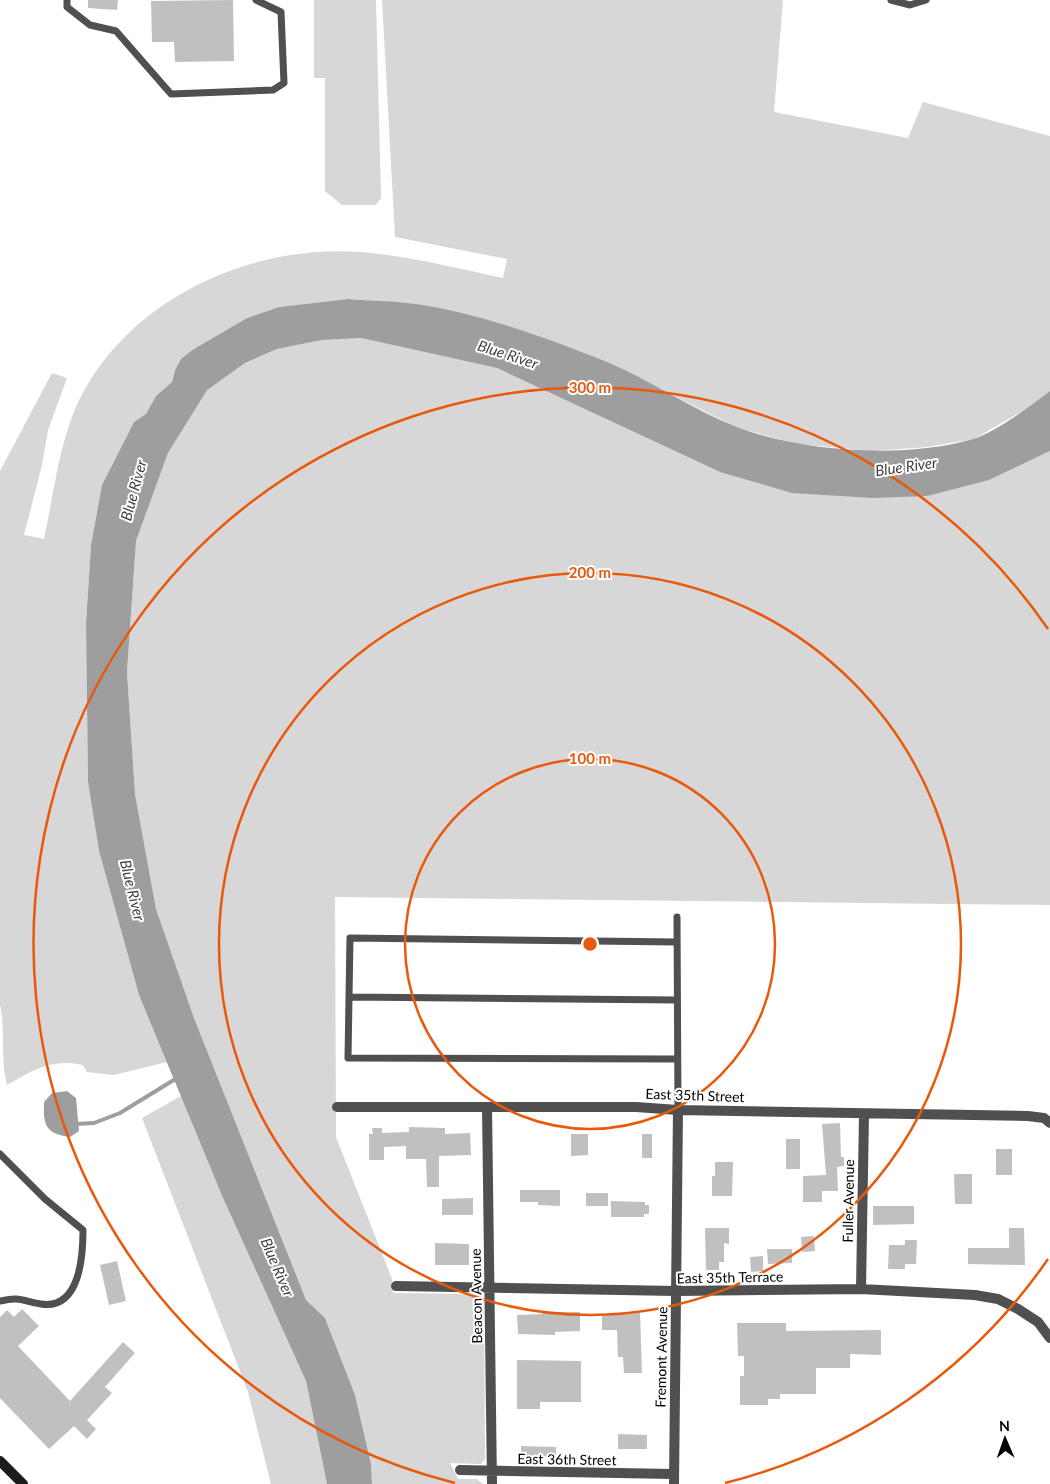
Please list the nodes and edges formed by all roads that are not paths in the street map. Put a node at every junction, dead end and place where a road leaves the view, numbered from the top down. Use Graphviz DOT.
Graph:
graph roads {
  1 [pos="67,0"];
  2 [pos="256,0"];
  3 [pos="891,0"];
  4 [pos="926,0"];
  5 [pos="676,917"];
  6 [pos="677,942"];
  7 [pos="349,996"];
  8 [pos="677,1000"];
  9 [pos="677,1059"];
  10 [pos="338,1107"];
  11 [pos="487,1107"];
  12 [pos="678,1110"];
  13 [pos="864,1114"];
  14 [pos="1050,1123"];
  15 [pos="0,1154"];
  16 [pos="396,1286"];
  17 [pos="489,1288"];
  18 [pos="861,1289"];
  19 [pos="676,1291"];
  20 [pos="0,1301"];
  21 [pos="1050,1338"];
  22 [pos="0,1461"];
  23 [pos="460,1470"];
  24 [pos="492,1472"];
  25 [pos="674,1479"];
  26 [pos="23,1484"];
  27 [pos="492,1484"];
  1 -- 2 [label="lane"];
  3 -- 4 [label="lane"];
  5 -- 6 [label="lane"];
  6 -- 7 [label="lane"];
  6 -- 8 [label="lane"];
  7 -- 8 [label="lane"];
  7 -- 9 [label="lane"];
  8 -- 9 [label="lane"];
  9 -- 12 [label="lane"];
  10 -- 11 [label="street, East 35th Street"];
  11 -- 12 [label="street, East 35th Street"];
  11 -- 17 [label="street, Beacon Avenue"];
  12 -- 13 [label="street, East 35th Street"];
  12 -- 19 [label="street, Fremont Avenue"];
  13 -- 14 [label="street, East 35th Street"];
  13 -- 18 [label="street, Fuller Avenue"];
  15 -- 20 [label="lane"];
  16 -- 17 [label="street, East 35th Terrace"];
  17 -- 19 [label="street, East 35th Terrace"];
  17 -- 24 [label="street, Beacon Avenue"];
  18 -- 19 [label="street, East 35th Terrace"];
  18 -- 21 [label="street, East 35th Terrace"];
  19 -- 25 [label="street, Fremont Avenue"];
  22 -- 26 [label="main road"];
  23 -- 24 [label="street, East 36th Street"];
  24 -- 25 [label="street, East 36th Street"];
  24 -- 27 [label="street, Beacon Avenue"];
}
